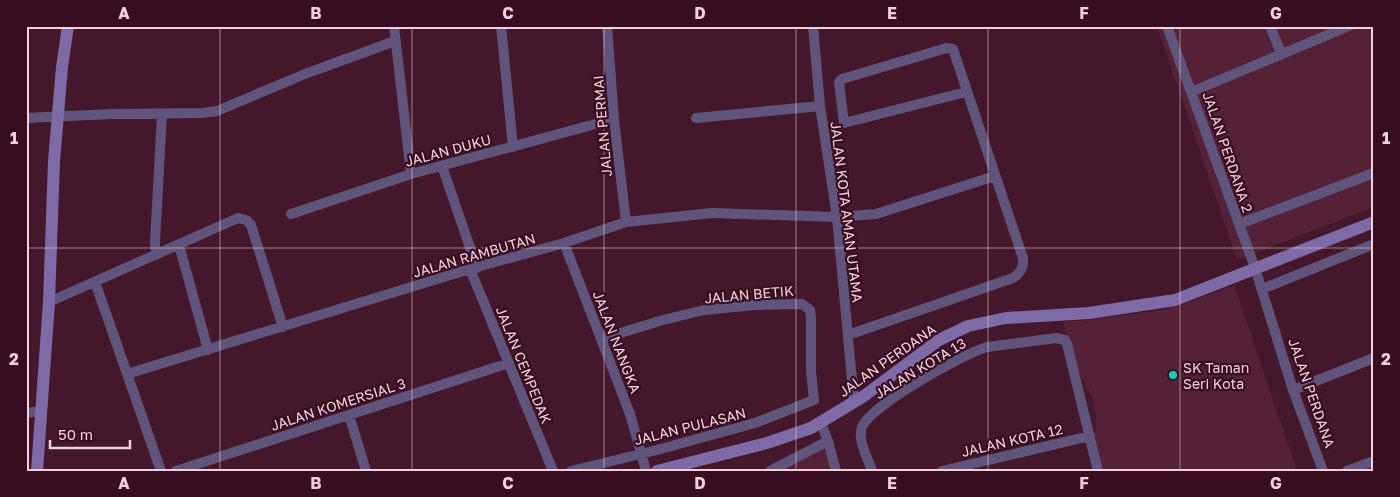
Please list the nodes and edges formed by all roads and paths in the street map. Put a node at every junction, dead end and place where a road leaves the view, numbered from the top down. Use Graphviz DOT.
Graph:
graph roads {
  1 [pos="68,26"];
  2 [pos="394,26"];
  3 [pos="501,26"];
  4 [pos="607,26"];
  5 [pos="813,26"];
  6 [pos="1167,26"];
  7 [pos="1270,26"];
  8 [pos="1349,26"];
  9 [pos="395,41"];
  10 [pos="1281,54"];
  11 [pos="966,92"];
  12 [pos="1191,92"];
  13 [pos="820,106"];
  14 [pos="162,114"];
  15 [pos="57,116"];
  16 [pos="26,118"];
  17 [pos="696,118"];
  18 [pos="614,119"];
  19 [pos="513,147"];
  20 [pos="442,166"];
  21 [pos="1374,173"];
  22 [pos="411,174"];
  23 [pos="995,176"];
  24 [pos="291,214"];
  25 [pos="837,217"];
  26 [pos="626,222"];
  27 [pos="1374,222"];
  28 [pos="1239,224"];
  29 [pos="564,243"];
  30 [pos="1374,244"];
  31 [pos="179,245"];
  32 [pos="155,248"];
  33 [pos="1255,268"];
  34 [pos="474,269"];
  35 [pos="95,282"];
  36 [pos="1262,289"];
  37 [pos="49,302"];
  38 [pos="283,327"];
  39 [pos="848,334"];
  40 [pos="601,339"];
  41 [pos="208,350"];
  42 [pos="1374,358"];
  43 [pos="509,363"];
  44 [pos="127,374"];
  45 [pos="1293,390"];
  46 [pos="814,400"];
  47 [pos="854,402"];
  48 [pos="41,411"];
  49 [pos="26,413"];
  50 [pos="349,414"];
  51 [pos="821,423"];
  52 [pos="1090,436"];
  53 [pos="828,441"];
  54 [pos="642,453"];
  55 [pos="1374,461"];
  56 [pos="37,471"];
  57 [pos="161,471"];
  58 [pos="176,471"];
  59 [pos="366,471"];
  60 [pos="554,471"];
  61 [pos="571,471"];
  62 [pos="646,471"];
  63 [pos="657,471"];
  64 [pos="770,471"];
  65 [pos="836,471"];
  66 [pos="872,471"];
  67 [pos="942,471"];
  68 [pos="1098,471"];
  69 [pos="1323,471"];
  70 [pos="1347,471"];
  1 -- 15 [label="street"];
  2 -- 9 [label="street"];
  3 -- 19 [label="street"];
  4 -- 18 [label="street, JALAN PERMAI"];
  5 -- 13 [label="street, JALAN KOTA AMAN UTAMA"];
  6 -- 12 [label="street"];
  7 -- 10 [label="street"];
  8 -- 10 [label="street, JALAN PERDANA 2"];
  9 -- 14 [label="street"];
  9 -- 22 [label="street"];
  10 -- 12 [label="street, JALAN PERDANA 2"];
  11 -- 11 [label="street"];
  11 -- 23 [label="street"];
  12 -- 28 [label="street, JALAN PERDANA 2"];
  13 -- 17 [label="street"];
  13 -- 25 [label="street, JALAN KOTA AMAN UTAMA"];
  14 -- 15 [label="street"];
  14 -- 32 [label="street"];
  15 -- 16 [label="street"];
  15 -- 37 [label="street"];
  18 -- 19 [label="street, JALAN DUKU"];
  18 -- 26 [label="street, JALAN PERMAI"];
  19 -- 20 [label="street, JALAN DUKU"];
  20 -- 22 [label="street, JALAN DUKU"];
  20 -- 34 [label="street, JALAN CEMPEDAK"];
  21 -- 28 [label="street"];
  22 -- 24 [label="street, JALAN DUKU"];
  23 -- 25 [label="street, JALAN RAMBUTAN"];
  23 -- 39 [label="street"];
  25 -- 26 [label="street, JALAN RAMBUTAN"];
  25 -- 39 [label="street, JALAN KOTA AMAN UTAMA"];
  26 -- 29 [label="street, JALAN RAMBUTAN"];
  27 -- 33 [label="street, JALAN PERDANA"];
  28 -- 33 [label="street, JALAN PERDANA 2"];
  29 -- 34 [label="street, JALAN RAMBUTAN"];
  29 -- 40 [label="street, JALAN NANGKA"];
  30 -- 36 [label="street"];
  31 -- 32 [label="street"];
  31 -- 38 [label="street"];
  31 -- 41 [label="street"];
  32 -- 35 [label="street"];
  33 -- 36 [label="street, JALAN PERDANA"];
  33 -- 47 [label="street, JALAN PERDANA"];
  34 -- 38 [label="street, JALAN RAMBUTAN"];
  34 -- 43 [label="street, JALAN CEMPEDAK"];
  35 -- 37 [label="street"];
  35 -- 44 [label="street"];
  36 -- 45 [label="street, JALAN PERDANA"];
  37 -- 48 [label="street"];
  38 -- 41 [label="street, JALAN RAMBUTAN"];
  39 -- 47 [label="street, JALAN KOTA AMAN UTAMA"];
  40 -- 46 [label="street, JALAN BETIK"];
  40 -- 54 [label="street, JALAN NANGKA"];
  41 -- 44 [label="street, JALAN RAMBUTAN"];
  42 -- 45 [label="street"];
  43 -- 50 [label="street, JALAN KOMERSIAL 3"];
  43 -- 60 [label="street, JALAN CEMPEDAK"];
  44 -- 57 [label="street"];
  45 -- 69 [label="street, JALAN PERDANA"];
  46 -- 54 [label="street, JALAN PULASAN"];
  47 -- 51 [label="street, JALAN PERDANA"];
  48 -- 49 [label="street"];
  48 -- 56 [label="street"];
  50 -- 58 [label="street, JALAN KOMERSIAL 3"];
  50 -- 59 [label="street"];
  51 -- 53 [label="street"];
  51 -- 63 [label="street, JALAN PERDANA"];
  52 -- 66 [label="street, JALAN KOTA 13"];
  52 -- 67 [label="street, JALAN KOTA 12"];
  52 -- 68 [label="street"];
  53 -- 64 [label="street"];
  53 -- 65 [label="street"];
  54 -- 61 [label="street, JALAN PULASAN"];
  54 -- 62 [label="street, JALAN NANGKA"];
  55 -- 70 [label="street"];
}
